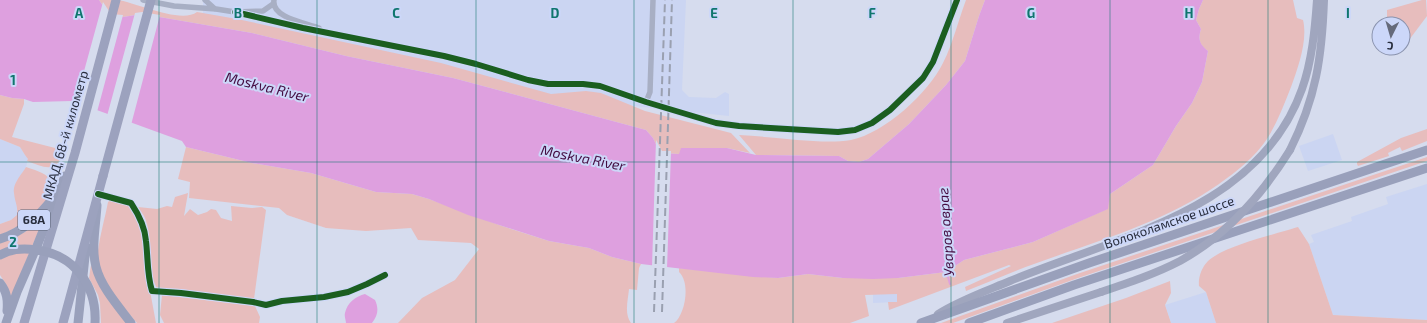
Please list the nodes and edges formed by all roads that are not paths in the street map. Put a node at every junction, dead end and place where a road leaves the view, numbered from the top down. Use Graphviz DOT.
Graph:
graph roads {
  1 [pos="116,0"];
  2 [pos="143,0"];
  3 [pos="151,0"];
  4 [pos="205,0"];
  5 [pos="653,0"];
  6 [pos="957,0"];
  7 [pos="1317,0"];
  8 [pos="1324,0"];
  9 [pos="274,2"];
  10 [pos="216,9"];
  11 [pos="235,12"];
  12 [pos="324,32"];
  13 [pos="646,102"];
  14 [pos="1427,150"];
  15 [pos="75,153"];
  16 [pos="1427,168"];
  17 [pos="59,189"];
  18 [pos="98,194"];
  19 [pos="88,234"];
  20 [pos="0,240"];
  21 [pos="0,255"];
  22 [pos="385,276"];
  23 [pos="0,282"];
  24 [pos="924,322"];
  25 [pos="6,323"];
  26 [pos="24,323"];
  27 [pos="63,323"];
  28 [pos="78,323"];
  29 [pos="95,323"];
  30 [pos="131,323"];
  31 [pos="969,323"];
  32 [pos="1007,323"];
  1 -- 15 [label="highway, МКАД, 68-й километр"];
  2 -- 10 [label="street"];
  3 -- 18 [label="highway, bridge"];
  4 -- 10 [label="street"];
  5 -- 13 [label="street"];
  6 -- 13 [label="street"];
  7 -- 24 [label="main road"];
  8 -- 32 [label="main road, bridge"];
  9 -- 11 [label="street"];
  9 -- 12 [label="street"];
  10 -- 11 [label="street"];
  11 -- 12 [label="street"];
  12 -- 13 [label="street"];
  14 -- 24 [label="main road, Волоколамское шоссе"];
  15 -- 17 [label="main road, 68A"];
  15 -- 26 [label="highway, МКАД, 68-й километр"];
  16 -- 31 [label="main road"];
  17 -- 20 [label="main road, 68A"];
  17 -- 25 [label="main road"];
  18 -- 19 [label="highway"];
  18 -- 22 [label="street"];
  18 -- 30 [label="main road"];
  19 -- 27 [label="highway"];
  19 -- 28 [label="main road"];
  21 -- 29 [label="main road, bridge"];
  23 -- 25 [label="main road"];
}
